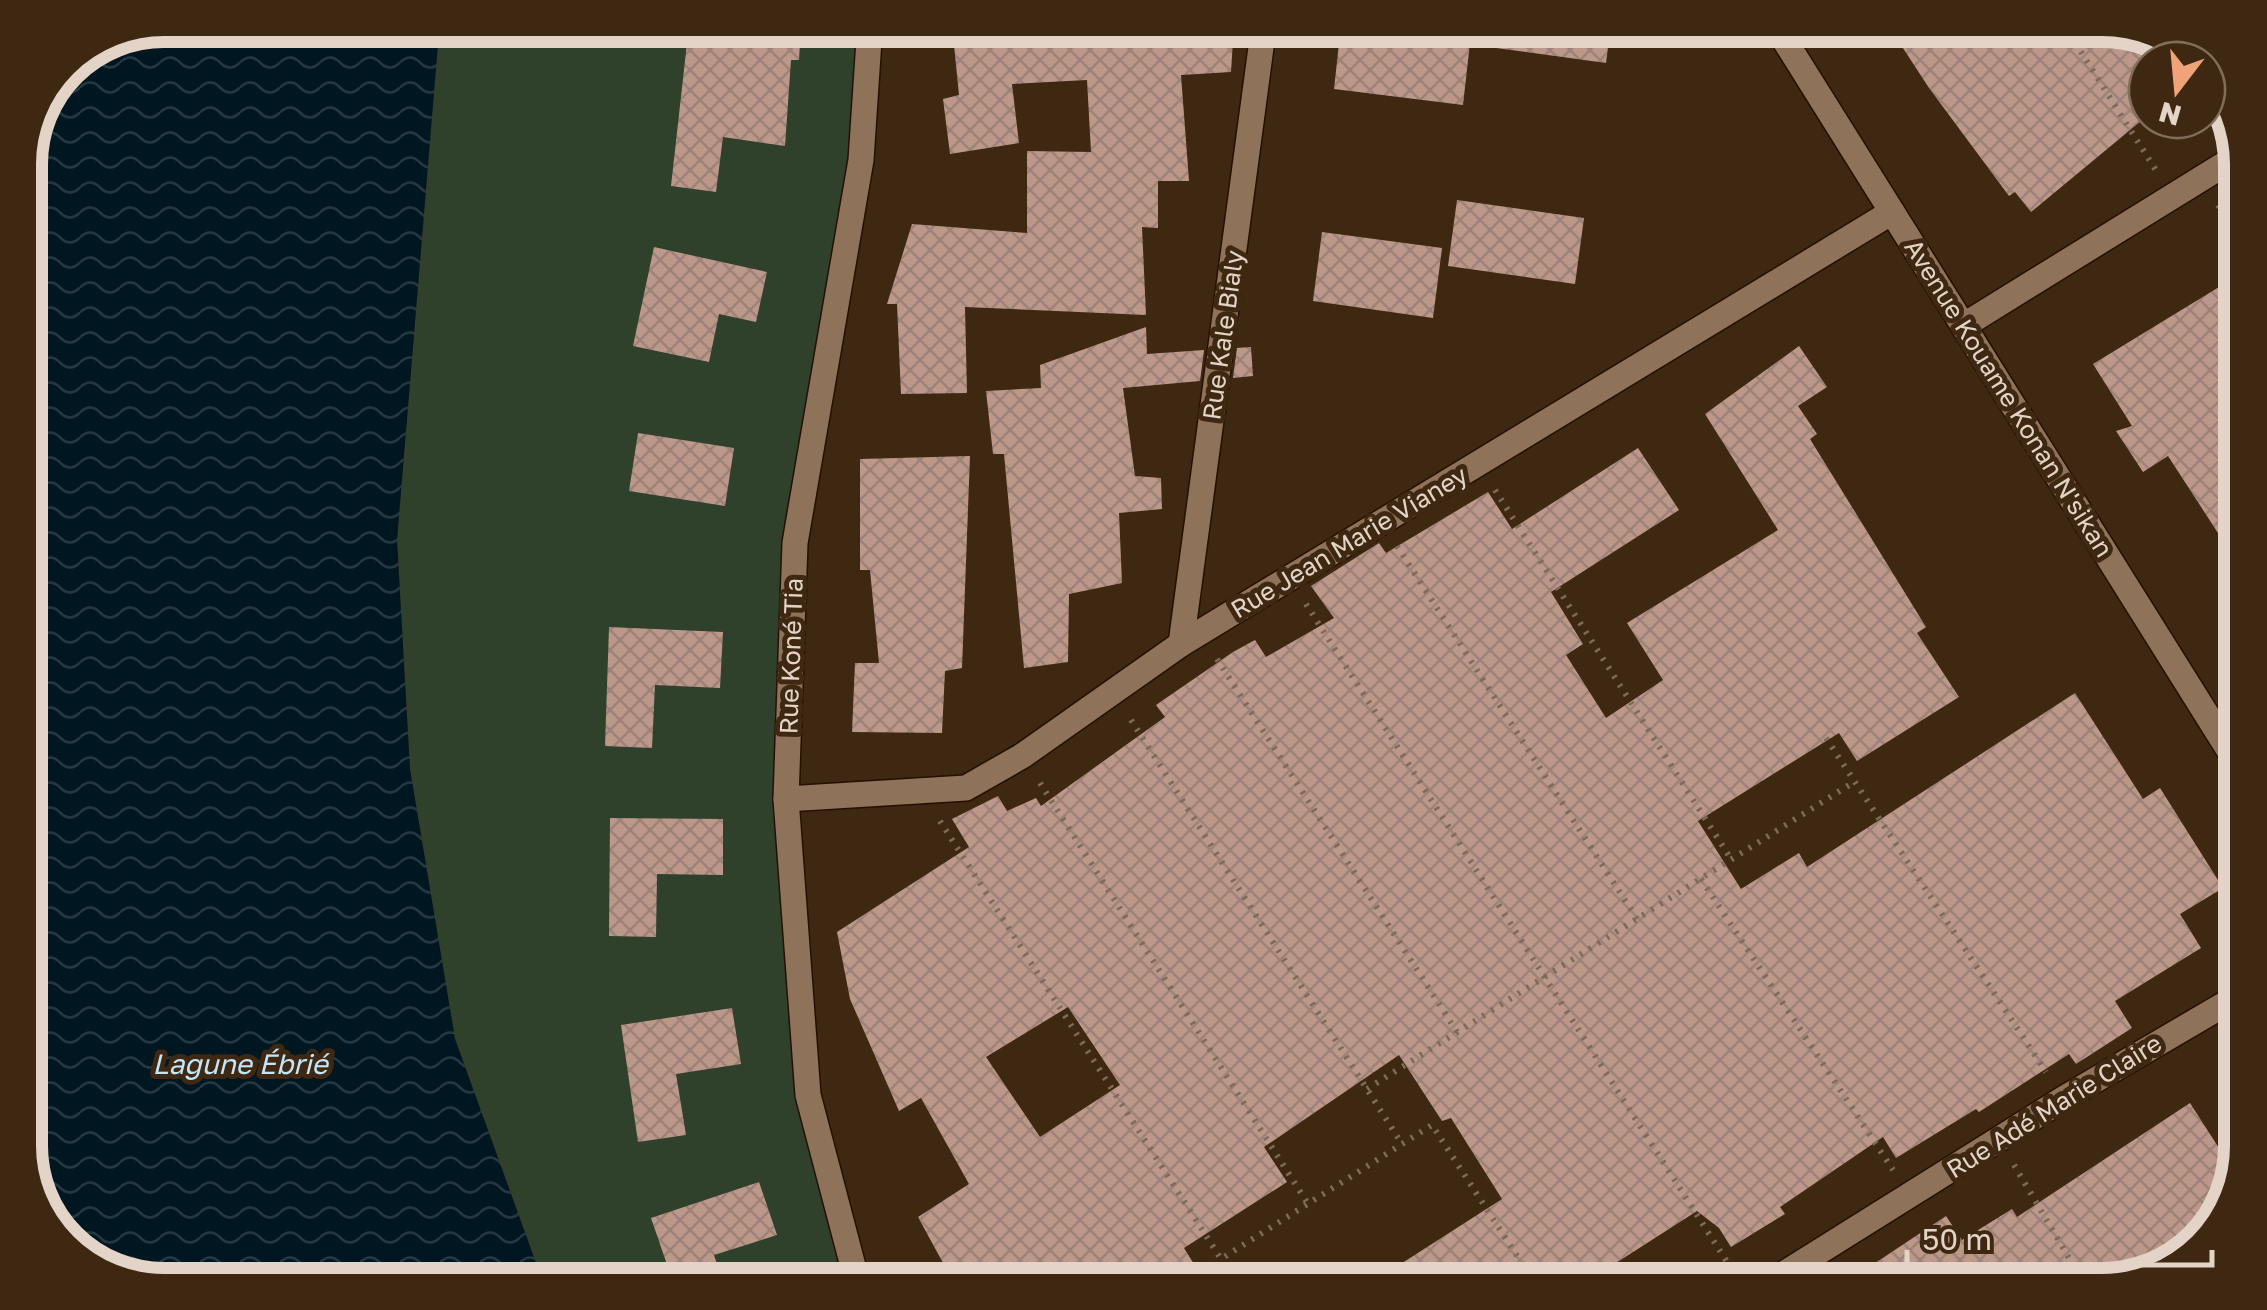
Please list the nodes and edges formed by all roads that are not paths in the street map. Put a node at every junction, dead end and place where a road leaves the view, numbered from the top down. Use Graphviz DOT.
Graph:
graph roads {
  1 [pos="869,42"];
  2 [pos="1262,42"];
  3 [pos="1786,42"];
  4 [pos="2224,164"];
  5 [pos="1892,212"];
  6 [pos="1963,326"];
  7 [pos="1191,638"];
  8 [pos="2224,742"];
  9 [pos="786,799"];
  10 [pos="2224,1005"];
  11 [pos="854,1268"];
  12 [pos="1793,1268"];
  1 -- 9 [label="street, Rue Koné Tia"];
  2 -- 7 [label="street, Rue Kale Bialy"];
  3 -- 5 [label="street, Avenue Kouame Konan N'sikan"];
  4 -- 6 [label="street"];
  5 -- 6 [label="street, Avenue Kouame Konan N'sikan"];
  5 -- 7 [label="street, Rue Jean Marie Vianey"];
  6 -- 8 [label="street, Avenue Kouame Konan N'sikan"];
  7 -- 9 [label="street, Rue Jean Marie Vianey"];
  9 -- 11 [label="street, Rue Koné Tia"];
  10 -- 12 [label="street, Rue Adé Marie Claire"];
}
